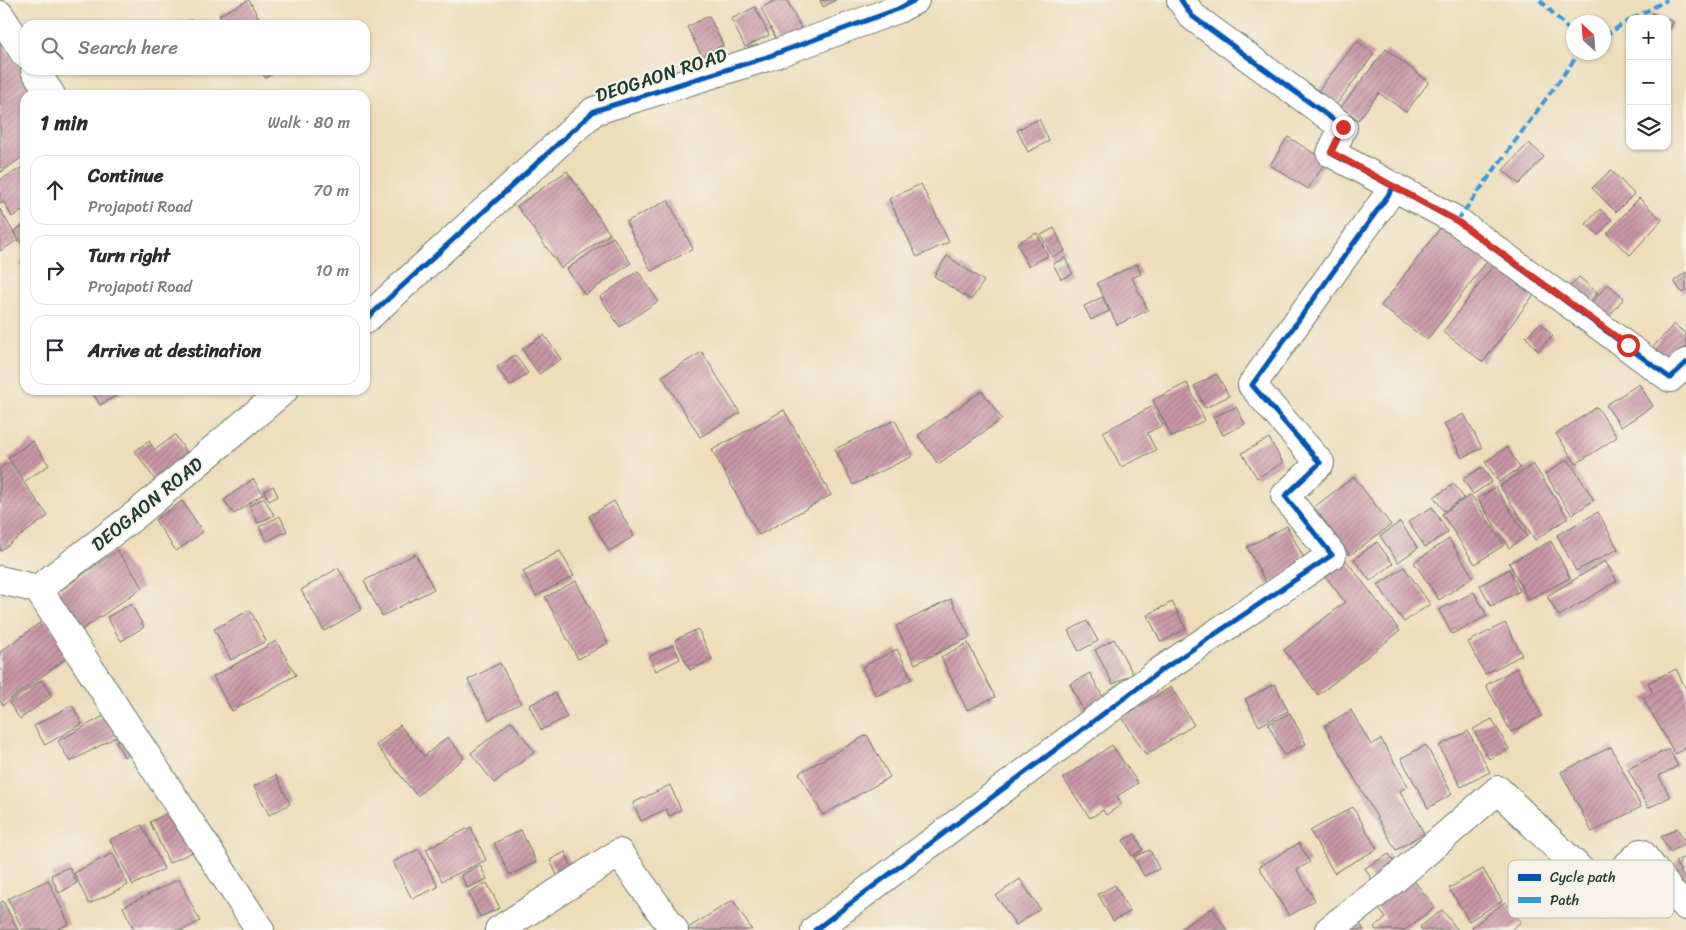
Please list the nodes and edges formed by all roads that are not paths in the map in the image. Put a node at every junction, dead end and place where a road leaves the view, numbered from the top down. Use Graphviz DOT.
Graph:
graph roads {
  1 [pos="915,0"];
  2 [pos="1181,0"];
  3 [pos="0,15"];
  4 [pos="20,46"];
  5 [pos="38,75"];
  6 [pos="48,90"];
  7 [pos="1394,187"];
  8 [pos="370,315"];
  9 [pos="1686,363"];
  10 [pos="269,395"];
  11 [pos="0,580"];
  12 [pos="38,589"];
  13 [pos="1570,860"];
  14 [pos="1633,860"];
  15 [pos="1646,860"];
  16 [pos="1674,896"];
  17 [pos="1686,906"];
  18 [pos="260,930"];
  19 [pos="499,930"];
  20 [pos="674,930"];
  21 [pos="816,930"];
  22 [pos="1329,930"];
  1 -- 8 [label="street, DEOGAON ROAD"];
  2 -- 7 [label="street"];
  3 -- 4 [label="street"];
  5 -- 6 [label="street"];
  7 -- 9 [label="street"];
  7 -- 21 [label="street"];
  10 -- 12 [label="street, DEOGAON ROAD"];
  11 -- 12 [label="street"];
  12 -- 18 [label="street"];
  13 -- 22 [label="street"];
  14 -- 15 [label="street"];
  16 -- 17 [label="street"];
  19 -- 20 [label="street"];
}
